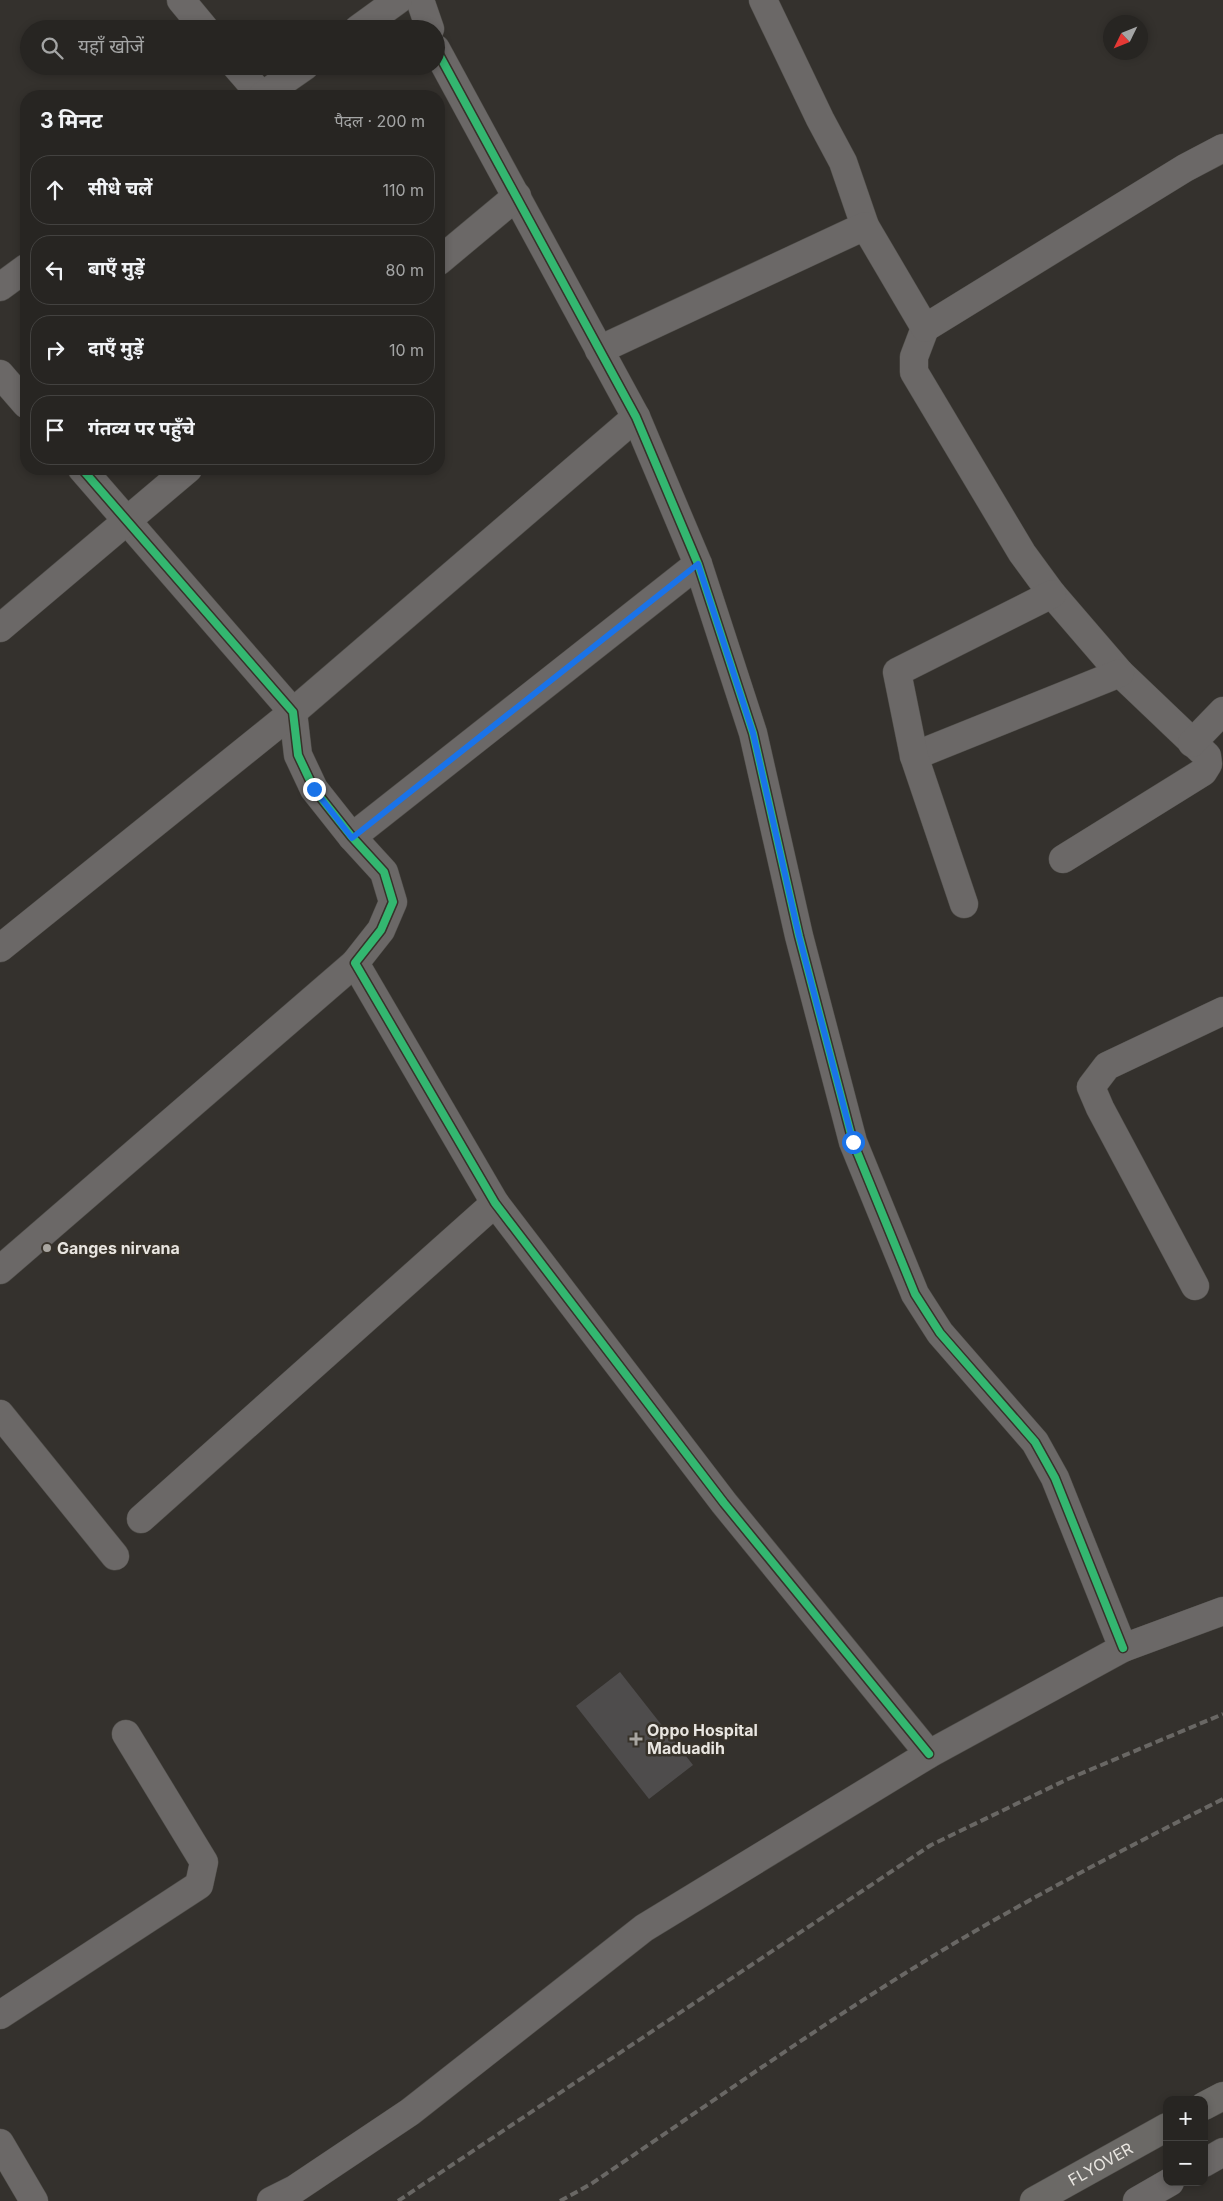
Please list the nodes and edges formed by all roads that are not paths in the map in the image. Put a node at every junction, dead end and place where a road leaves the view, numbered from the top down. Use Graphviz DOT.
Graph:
graph roads {
  1 [pos="181,0"];
  2 [pos="398,0"];
  3 [pos="420,0"];
  4 [pos="763,0"];
  5 [pos="198,20"];
  6 [pos="370,20"];
  7 [pos="427,20"];
  8 [pos="445,65"];
  9 [pos="244,75"];
  10 [pos="292,75"];
  11 [pos="257,90"];
  12 [pos="271,90"];
  13 [pos="1223,148"];
  14 [pos="517,196"];
  15 [pos="865,226"];
  16 [pos="445,256"];
  17 [pos="20,272"];
  18 [pos="0,287"];
  19 [pos="925,328"];
  20 [pos="599,350"];
  21 [pos="0,374"];
  22 [pos="20,397"];
  23 [pos="636,417"];
  24 [pos="87,475"];
  25 [pos="181,475"];
  26 [pos="127,520"];
  27 [pos="698,564"];
  28 [pos="1052,594"];
  29 [pos="0,628"];
  30 [pos="1120,674"];
  31 [pos="1223,711"];
  32 [pos="293,712"];
  33 [pos="1192,743"];
  34 [pos="914,756"];
  35 [pos="352,838"];
  36 [pos="1063,859"];
  37 [pos="964,904"];
  38 [pos="0,948"];
  39 [pos="355,963"];
  40 [pos="1223,1011"];
  41 [pos="495,1203"];
  42 [pos="0,1270"];
  43 [pos="1195,1286"];
  44 [pos="0,1414"];
  45 [pos="141,1519"];
  46 [pos="115,1556"];
  47 [pos="1223,1611"];
  48 [pos="1123,1648"];
  49 [pos="126,1734"];
  50 [pos="929,1754"];
  51 [pos="0,2015"];
  52 [pos="1223,2096"];
  53 [pos="1208,2104"];
  54 [pos="1163,2129"];
  55 [pos="0,2143"];
  56 [pos="1223,2152"];
  57 [pos="1208,2161"];
  58 [pos="1163,2186"];
  59 [pos="34,2201"];
  60 [pos="271,2201"];
  61 [pos="1034,2201"];
  62 [pos="1137,2201"];
  1 -- 5 [label="street"];
  2 -- 6 [label="street"];
  3 -- 7 [label="street"];
  4 -- 15 [label="street"];
  8 -- 14 [label="street"];
  9 -- 11 [label="street"];
  10 -- 12 [label="street"];
  13 -- 19 [label="street"];
  14 -- 16 [label="street"];
  14 -- 20 [label="street"];
  15 -- 19 [label="street"];
  15 -- 20 [label="street"];
  17 -- 18 [label="street"];
  19 -- 28 [label="street"];
  20 -- 23 [label="street"];
  21 -- 22 [label="street"];
  23 -- 27 [label="street"];
  23 -- 32 [label="street"];
  24 -- 26 [label="street"];
  25 -- 26 [label="street"];
  26 -- 29 [label="street"];
  26 -- 32 [label="street"];
  27 -- 35 [label="street"];
  27 -- 48 [label="street"];
  28 -- 30 [label="street"];
  28 -- 34 [label="street"];
  30 -- 33 [label="street"];
  30 -- 34 [label="street"];
  31 -- 33 [label="street"];
  32 -- 35 [label="street"];
  32 -- 38 [label="street"];
  33 -- 36 [label="street"];
  34 -- 37 [label="street"];
  35 -- 39 [label="street"];
  39 -- 41 [label="street"];
  39 -- 42 [label="street"];
  40 -- 43 [label="street"];
  41 -- 45 [label="street"];
  41 -- 50 [label="street"];
  44 -- 46 [label="street"];
  47 -- 48 [label="street"];
  48 -- 50 [label="street"];
  49 -- 51 [label="street"];
  50 -- 60 [label="street"];
  52 -- 53 [label="main road"];
  54 -- 61 [label="main road, FLYOVER"];
  55 -- 59 [label="street"];
  56 -- 57 [label="street"];
  58 -- 62 [label="street"];
}
